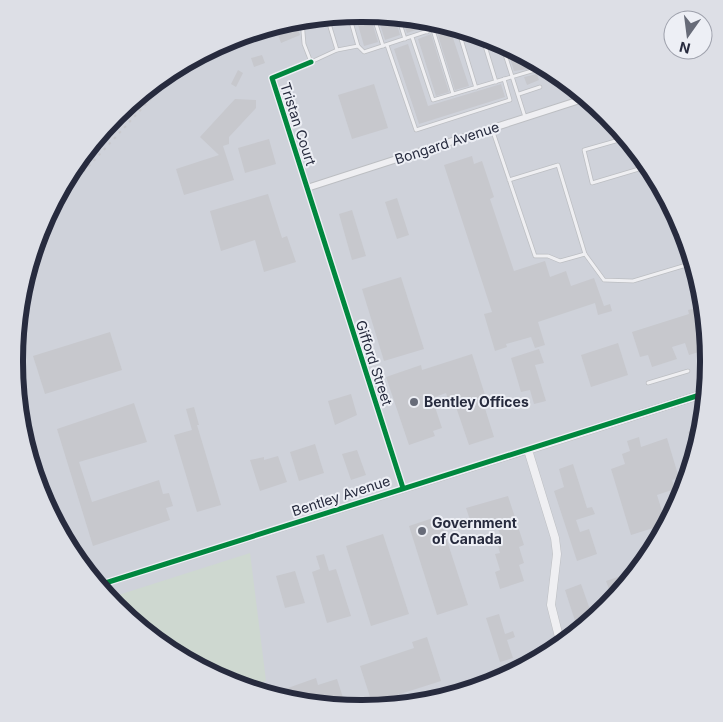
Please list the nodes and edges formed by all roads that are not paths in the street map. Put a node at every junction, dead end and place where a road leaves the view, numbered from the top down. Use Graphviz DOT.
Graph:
graph roads {
  1 [pos="351,22"];
  2 [pos="375,23"];
  3 [pos="329,24"];
  4 [pos="400,24"];
  5 [pos="303,28"];
  6 [pos="426,29"];
  7 [pos="433,30"];
  8 [pos="427,32"];
  9 [pos="412,37"];
  10 [pos="461,37"];
  11 [pos="405,39"];
  12 [pos="387,45"];
  13 [pos="358,46"];
  14 [pos="383,46"];
  15 [pos="485,46"];
  16 [pos="337,50"];
  17 [pos="506,55"];
  18 [pos="311,62"];
  19 [pos="534,70"];
  20 [pos="513,77"];
  21 [pos="504,79"];
  22 [pos="496,82"];
  23 [pos="476,88"];
  24 [pos="540,88"];
  25 [pos="454,94"];
  26 [pos="518,94"];
  27 [pos="578,101"];
  28 [pos="526,118"];
  29 [pos="491,129"];
  30 [pos="618,140"];
  31 [pos="640,169"];
  32 [pos="509,180"];
  33 [pos="307,188"];
  34 [pos="584,254"];
  35 [pos="686,265"];
  36 [pos="688,371"];
  37 [pos="648,383"];
  38 [pos="698,396"];
  39 [pos="528,450"];
  40 [pos="403,488"];
  41 [pos="106,583"];
  42 [pos="558,637"];
  1 -- 13 [label="lane"];
  2 -- 14 [label="lane"];
  3 -- 16 [label="lane"];
  4 -- 11 [label="lane"];
  5 -- 18 [label="lane"];
  6 -- 8 [label="lane"];
  7 -- 8 [label="lane"];
  7 -- 25 [label="lane"];
  8 -- 9 [label="lane"];
  9 -- 11 [label="lane"];
  9 -- 25 [label="lane"];
  10 -- 23 [label="lane"];
  11 -- 12 [label="lane"];
  12 -- 14 [label="lane"];
  12 -- 21 [label="lane"];
  13 -- 14 [label="lane"];
  13 -- 16 [label="lane"];
  15 -- 22 [label="lane"];
  16 -- 18 [label="lane"];
  17 -- 20 [label="lane"];
  18 -- 33 [label="street, Tristan Court"];
  19 -- 20 [label="lane"];
  20 -- 21 [label="lane"];
  20 -- 26 [label="lane"];
  21 -- 22 [label="lane"];
  22 -- 23 [label="lane"];
  23 -- 25 [label="lane"];
  24 -- 26 [label="lane"];
  26 -- 28 [label="lane"];
  27 -- 28 [label="street, Bongard Avenue"];
  28 -- 29 [label="street, Bongard Avenue"];
  29 -- 32 [label="lane"];
  29 -- 33 [label="street, Bongard Avenue"];
  30 -- 31 [label="lane"];
  32 -- 34 [label="lane"];
  32 -- 34 [label="lane"];
  33 -- 40 [label="street, Gifford Street"];
  34 -- 35 [label="lane"];
  36 -- 37 [label="lane"];
  38 -- 39 [label="street, Bentley Avenue"];
  39 -- 40 [label="street, Bentley Avenue"];
  39 -- 42 [label="street"];
  40 -- 41 [label="street, Bentley Avenue"];
}
